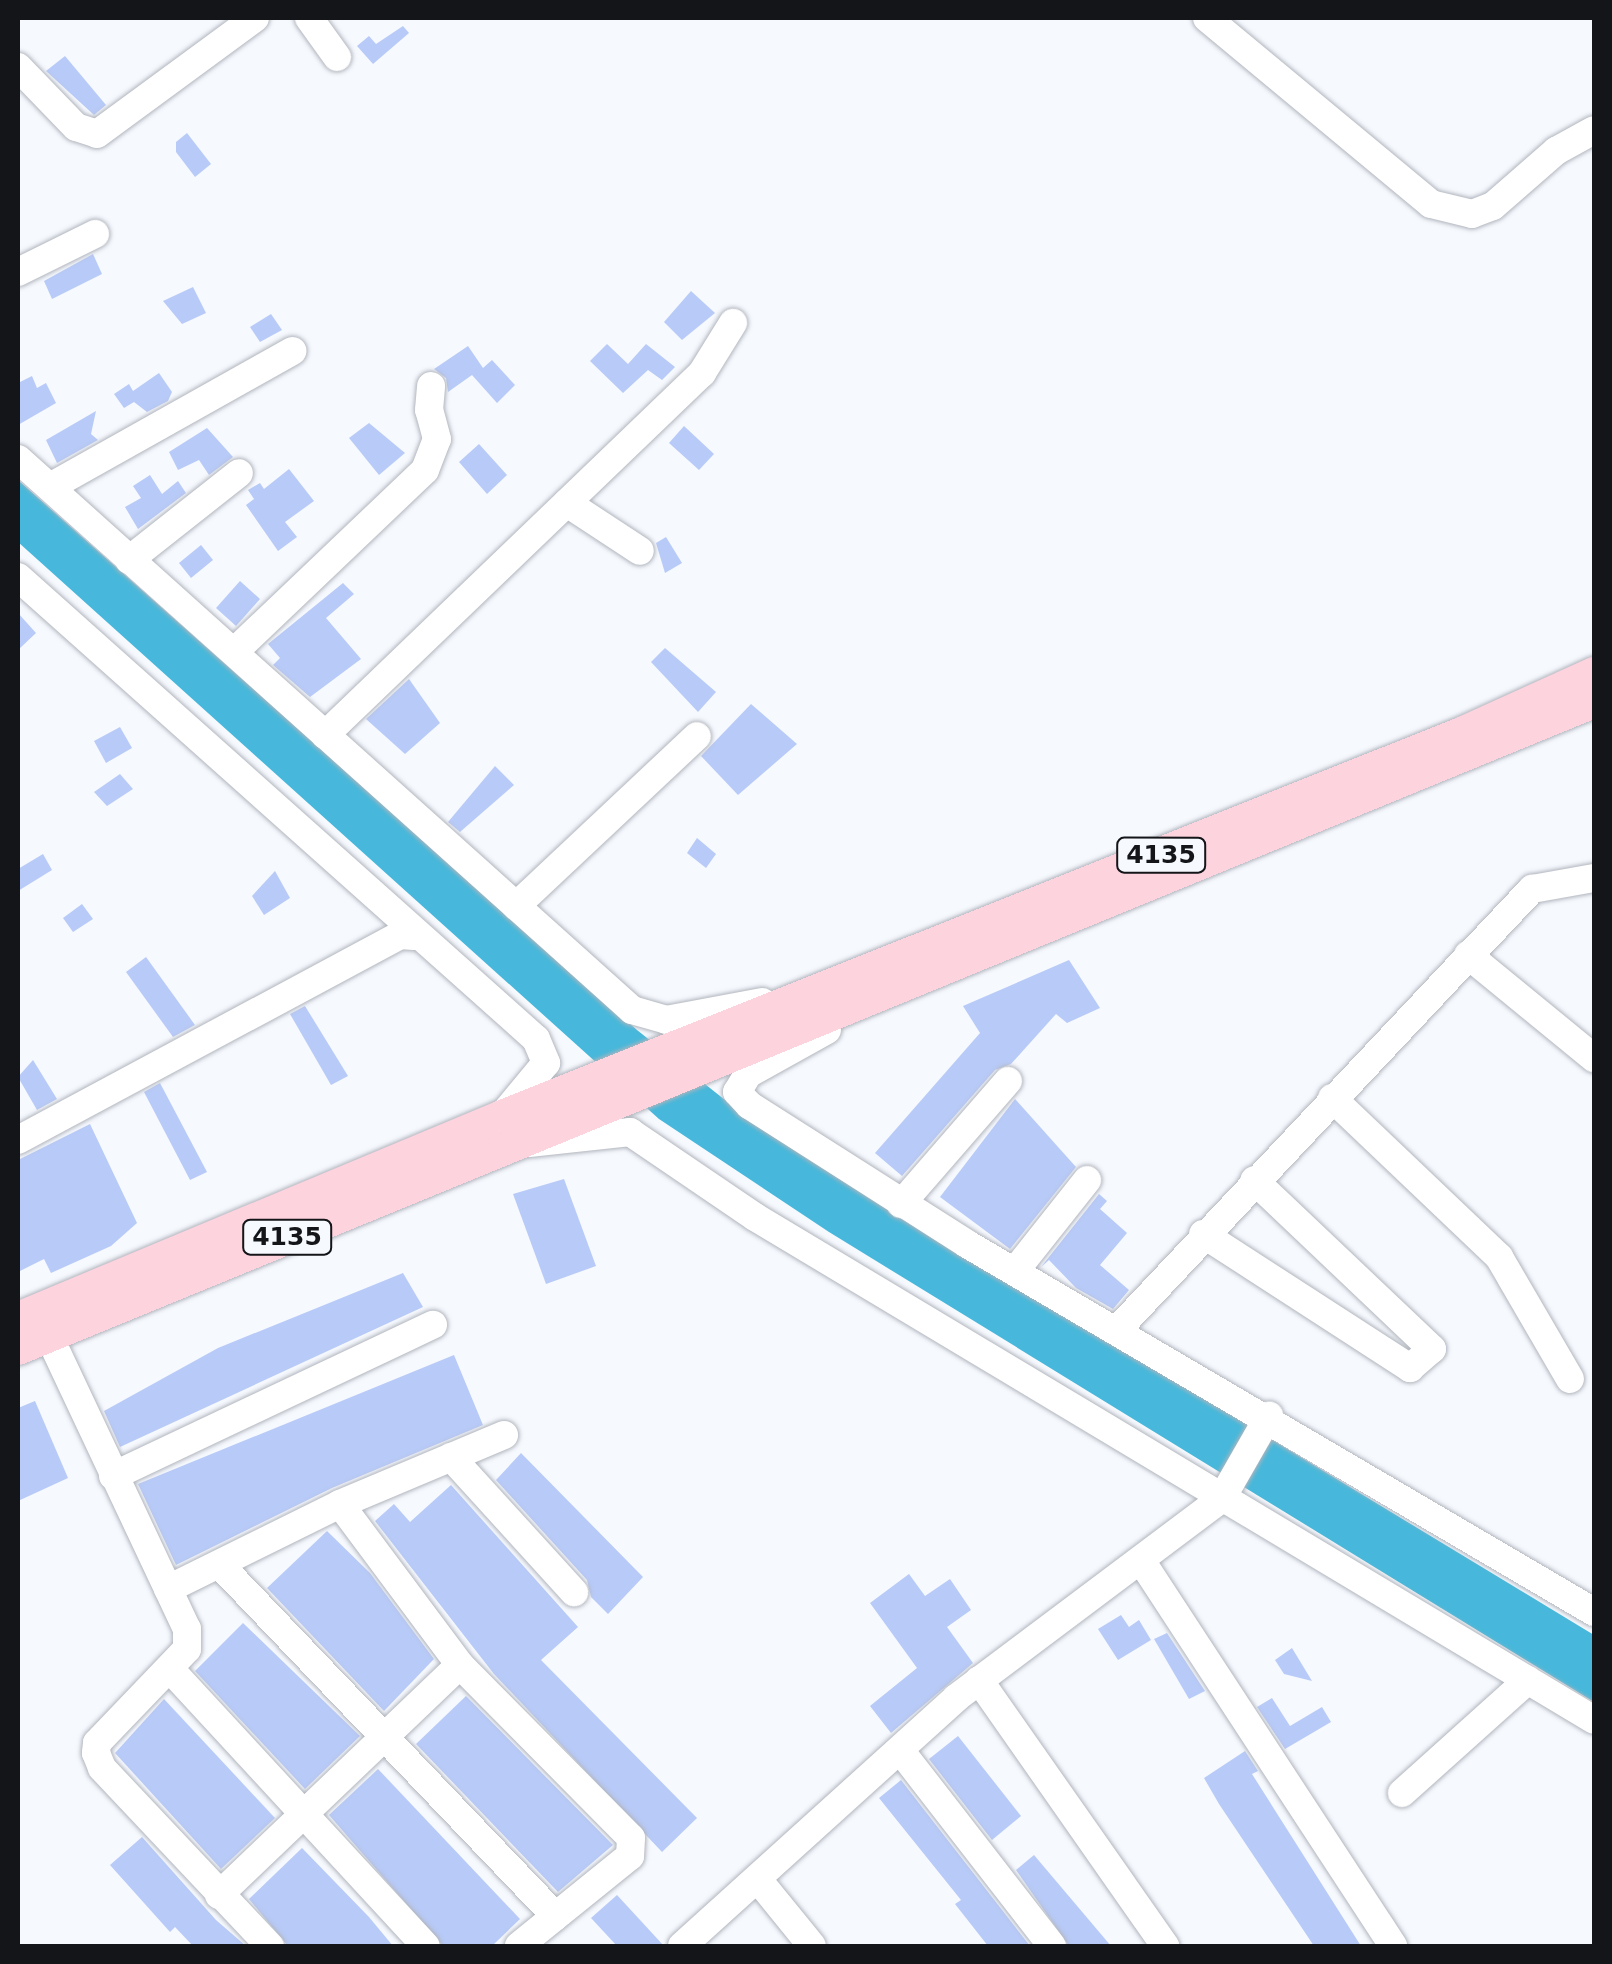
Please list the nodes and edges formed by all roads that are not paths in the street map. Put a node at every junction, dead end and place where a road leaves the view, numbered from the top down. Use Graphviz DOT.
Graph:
graph roads {
  1 [pos="255,18"];
  2 [pos="309,18"];
  3 [pos="1207,18"];
  4 [pos="337,57"];
  5 [pos="18,67"];
  6 [pos="1594,130"];
  7 [pos="95,234"];
  8 [pos="18,272"];
  9 [pos="733,323"];
  10 [pos="292,351"];
  11 [pos="431,386"];
  12 [pos="18,459"];
  13 [pos="239,473"];
  14 [pos="50,487"];
  15 [pos="567,503"];
  16 [pos="640,551"];
  17 [pos="129,560"];
  18 [pos="18,577"];
  19 [pos="235,651"];
  20 [pos="1594,673"];
  21 [pos="1594,702"];
  22 [pos="325,735"];
  23 [pos="697,736"];
  24 [pos="1594,878"];
  25 [pos="516,906"];
  26 [pos="414,936"];
  27 [pos="1468,955"];
  28 [pos="824,991"];
  29 [pos="894,992"];
  30 [pos="731,1044"];
  31 [pos="1594,1058"];
  32 [pos="1008,1081"];
  33 [pos="1332,1098"];
  34 [pos="507,1130"];
  35 [pos="18,1140"];
  36 [pos="1087,1180"];
  37 [pos="1254,1180"];
  38 [pos="901,1204"];
  39 [pos="1203,1234"];
  40 [pos="1015,1271"];
  41 [pos="18,1318"];
  42 [pos="434,1325"];
  43 [pos="1116,1330"];
  44 [pos="48,1336"];
  45 [pos="18,1349"];
  46 [pos="1570,1379"];
  47 [pos="1268,1416"];
  48 [pos="504,1434"];
  49 [pos="451,1457"];
  50 [pos="113,1476"];
  51 [pos="1222,1498"];
  52 [pos="340,1504"];
  53 [pos="1142,1562"];
  54 [pos="220,1564"];
  55 [pos="168,1588"];
  56 [pos="574,1592"];
  57 [pos="1594,1612"];
  58 [pos="460,1665"];
  59 [pos="170,1670"];
  60 [pos="979,1680"];
  61 [pos="1528,1680"];
  62 [pos="1594,1720"];
  63 [pos="386,1738"];
  64 [pos="900,1750"];
  65 [pos="1402,1794"];
  66 [pos="302,1815"];
  67 [pos="760,1882"];
  68 [pos="220,1895"];
  69 [pos="556,1916"];
  70 [pos="270,1946"];
  71 [pos="426,1946"];
  72 [pos="519,1946"];
  73 [pos="682,1946"];
  74 [pos="812,1946"];
  75 [pos="1052,1946"];
  76 [pos="1165,1946"];
  77 [pos="1393,1946"];
  1 -- 5 [label="street"];
  2 -- 4 [label="street"];
  3 -- 6 [label="street"];
  7 -- 8 [label="street"];
  9 -- 15 [label="street"];
  10 -- 14 [label="street"];
  11 -- 19 [label="street"];
  12 -- 14 [label="street"];
  13 -- 17 [label="street"];
  14 -- 17 [label="street"];
  15 -- 16 [label="street"];
  15 -- 22 [label="street"];
  17 -- 19 [label="street"];
  18 -- 26 [label="street"];
  19 -- 22 [label="street"];
  20 -- 28 [label="main road, 4135"];
  21 -- 29 [label="main road, 4135"];
  22 -- 25 [label="street"];
  23 -- 25 [label="street"];
  24 -- 27 [label="street"];
  25 -- 28 [label="street"];
  26 -- 34 [label="street"];
  26 -- 35 [label="street"];
  27 -- 31 [label="street"];
  27 -- 33 [label="street"];
  28 -- 30 [label="main road, 4135"];
  29 -- 30 [label="main road, 4135"];
  29 -- 38 [label="street"];
  30 -- 34 [label="main road, 4135"];
  32 -- 38 [label="street"];
  33 -- 37 [label="street"];
  33 -- 46 [label="street"];
  34 -- 41 [label="main road, 4135"];
  34 -- 44 [label="main road, 4135"];
  34 -- 51 [label="street"];
  36 -- 40 [label="street"];
  37 -- 39 [label="street"];
  37 -- 39 [label="street"];
  38 -- 40 [label="street"];
  39 -- 43 [label="street"];
  40 -- 43 [label="street"];
  42 -- 50 [label="street"];
  43 -- 47 [label="street"];
  44 -- 45 [label="main road, 4135"];
  44 -- 50 [label="street"];
  47 -- 51 [label="street"];
  47 -- 57 [label="street"];
  48 -- 49 [label="street"];
  49 -- 52 [label="street"];
  49 -- 56 [label="street"];
  50 -- 55 [label="street"];
  51 -- 53 [label="street"];
  51 -- 61 [label="street"];
  52 -- 54 [label="street"];
  52 -- 58 [label="street"];
  53 -- 60 [label="street"];
  53 -- 77 [label="street"];
  54 -- 55 [label="street"];
  54 -- 63 [label="street"];
  55 -- 59 [label="street"];
  58 -- 63 [label="street"];
  58 -- 69 [label="street"];
  59 -- 66 [label="street"];
  59 -- 68 [label="street"];
  60 -- 64 [label="street"];
  60 -- 76 [label="street"];
  61 -- 62 [label="street"];
  61 -- 65 [label="street"];
  63 -- 66 [label="street"];
  63 -- 69 [label="street"];
  64 -- 67 [label="street"];
  64 -- 75 [label="street"];
  66 -- 68 [label="street"];
  66 -- 71 [label="street"];
  67 -- 73 [label="street"];
  67 -- 74 [label="street"];
  68 -- 70 [label="street"];
  69 -- 72 [label="street"];
}
